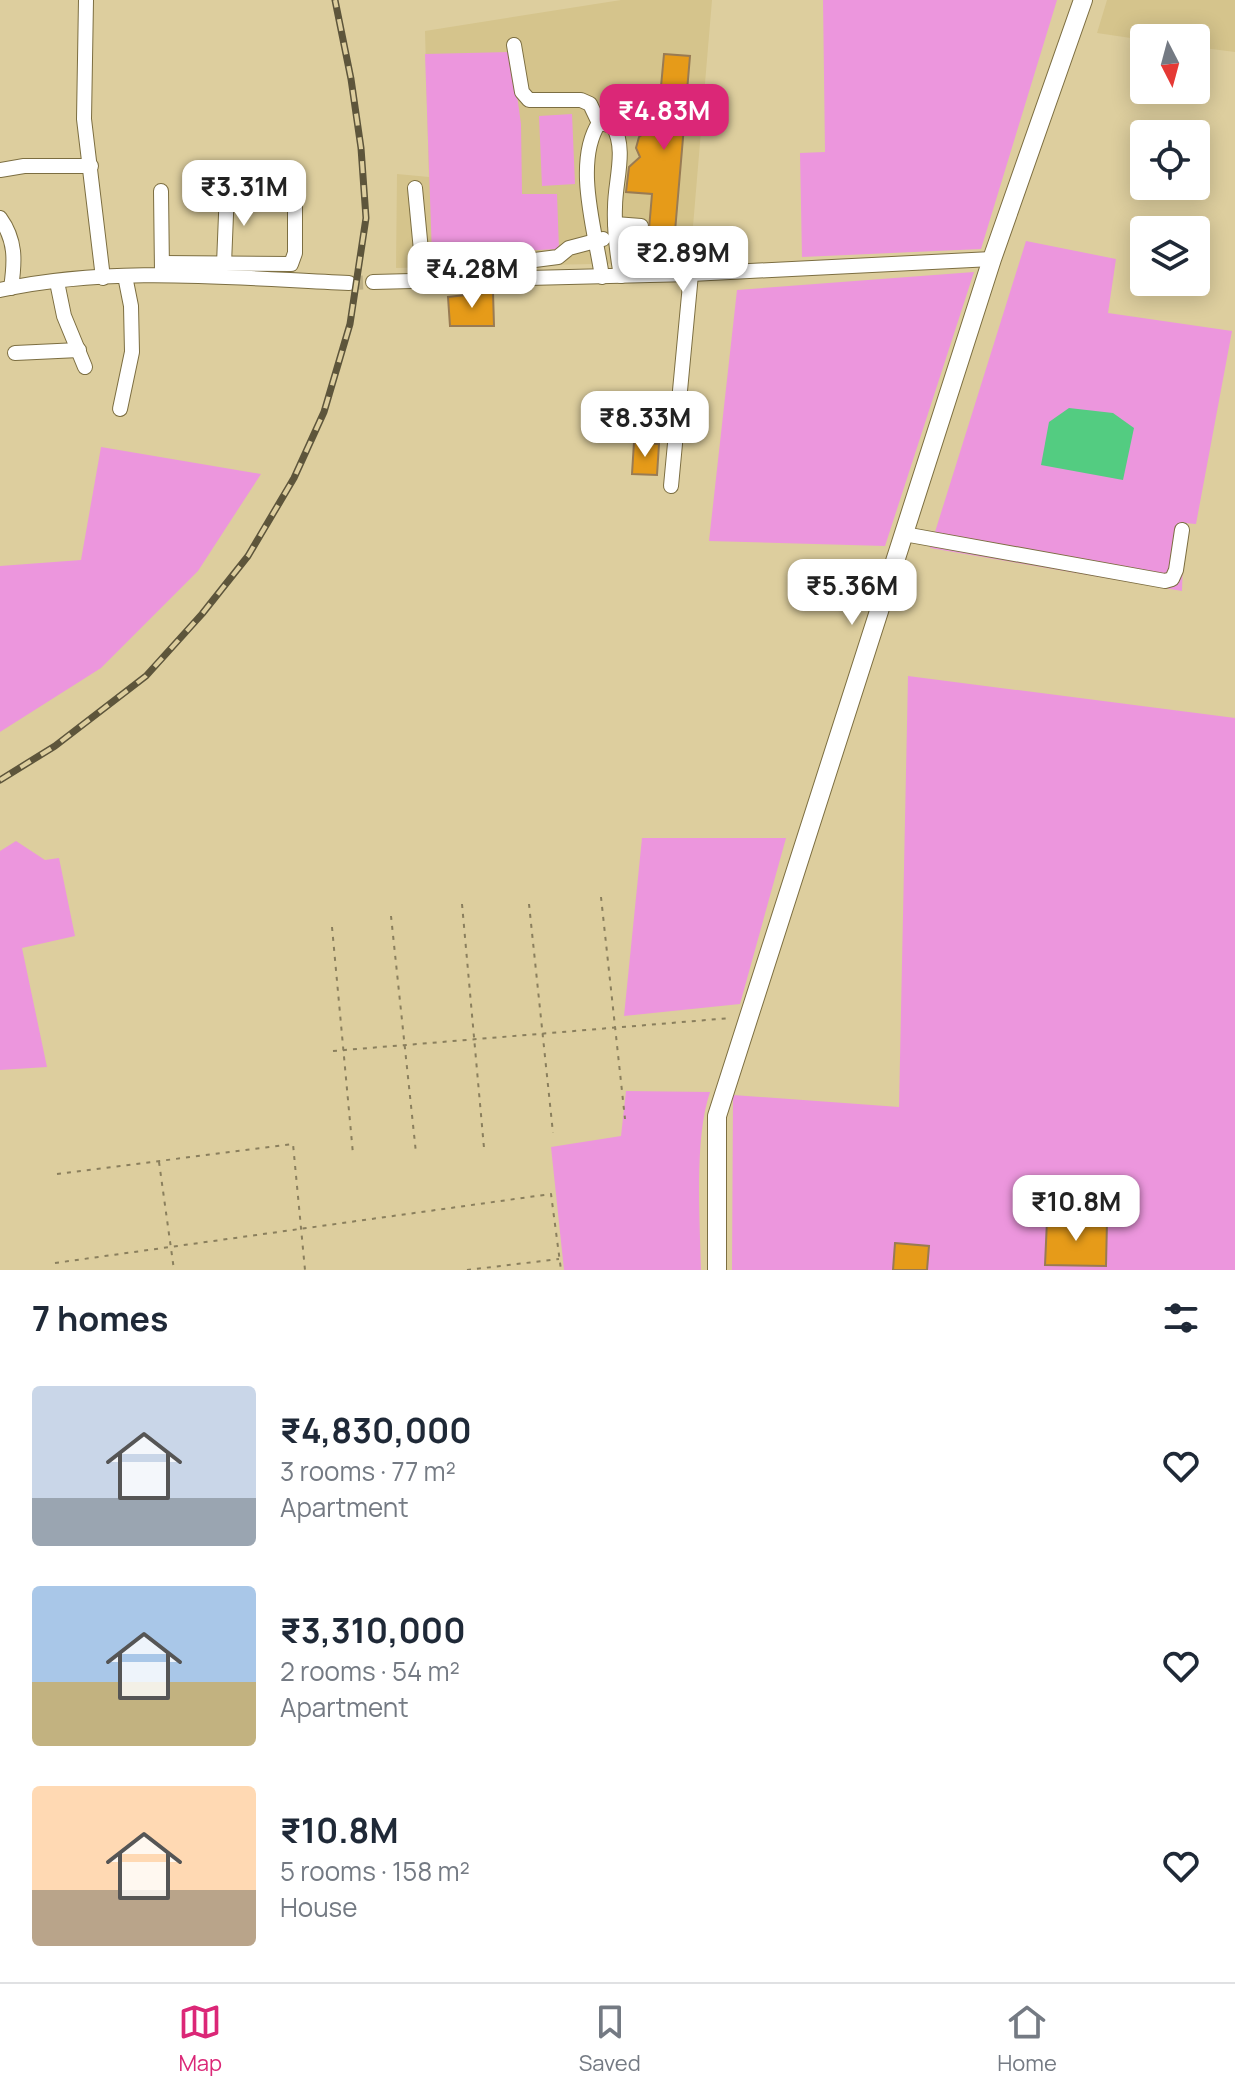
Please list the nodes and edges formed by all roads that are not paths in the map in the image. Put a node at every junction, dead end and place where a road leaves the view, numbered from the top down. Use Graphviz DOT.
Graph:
graph roads {
  1 [pos="86,0"];
  2 [pos="1083,0"];
  3 [pos="514,45"];
  4 [pos="599,123"];
  5 [pos="91,166"];
  6 [pos="0,170"];
  7 [pos="415,188"];
  8 [pos="227,190"];
  9 [pos="161,191"];
  10 [pos="295,192"];
  11 [pos="0,218"];
  12 [pos="641,226"];
  13 [pos="615,231"];
  14 [pos="597,240"];
  15 [pos="992,259"];
  16 [pos="224,264"];
  17 [pos="162,269"];
  18 [pos="691,274"];
  19 [pos="125,276"];
  20 [pos="621,276"];
  21 [pos="602,277"];
  22 [pos="103,278"];
  23 [pos="57,282"];
  24 [pos="373,282"];
  25 [pos="349,283"];
  26 [pos="6,289"];
  27 [pos="79,350"];
  28 [pos="15,353"];
  29 [pos="85,367"];
  30 [pos="120,409"];
  31 [pos="671,486"];
  32 [pos="1182,530"];
  33 [pos="904,534"];
  34 [pos="717,1270"];
  1 -- 5 [label="street"];
  2 -- 15 [label="main road"];
  3 -- 4 [label="street"];
  4 -- 13 [label="street"];
  4 -- 14 [label="street"];
  5 -- 6 [label="street"];
  5 -- 22 [label="street"];
  7 -- 14 [label="street"];
  8 -- 16 [label="street"];
  9 -- 17 [label="street"];
  10 -- 16 [label="street"];
  11 -- 26 [label="street"];
  12 -- 13 [label="street"];
  13 -- 14 [label="street"];
  13 -- 20 [label="street"];
  14 -- 21 [label="street"];
  15 -- 18 [label="street"];
  15 -- 33 [label="main road"];
  16 -- 17 [label="street"];
  17 -- 19 [label="street"];
  17 -- 25 [label="street"];
  18 -- 20 [label="street"];
  18 -- 31 [label="street"];
  19 -- 22 [label="street"];
  19 -- 30 [label="street"];
  20 -- 21 [label="street"];
  21 -- 24 [label="street"];
  22 -- 23 [label="street"];
  23 -- 26 [label="street"];
  23 -- 27 [label="street"];
  27 -- 28 [label="street"];
  27 -- 29 [label="street"];
  32 -- 33 [label="street"];
  33 -- 34 [label="main road"];
}
